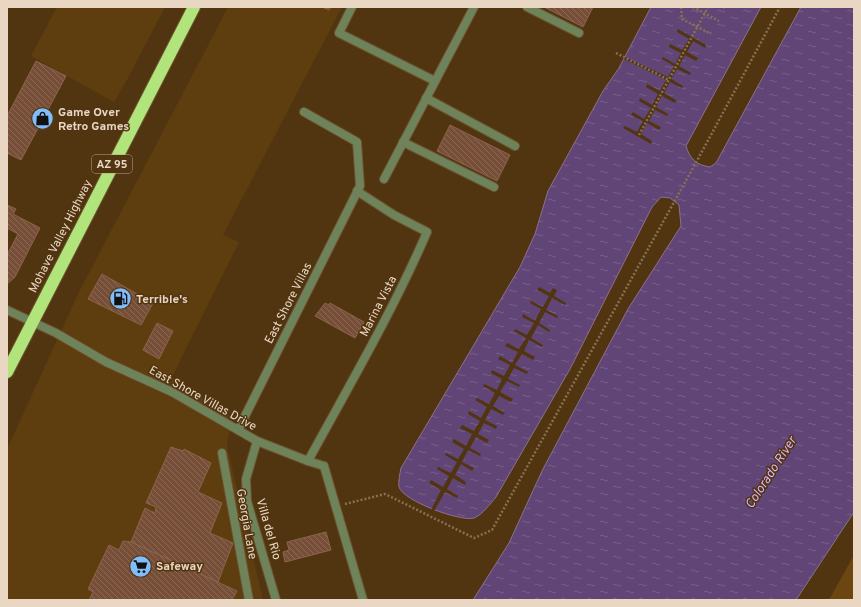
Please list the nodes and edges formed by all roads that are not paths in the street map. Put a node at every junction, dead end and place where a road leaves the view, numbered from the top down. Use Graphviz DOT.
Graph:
graph roads {
  1 [pos="194,7"];
  2 [pos="352,7"];
  3 [pos="474,7"];
  4 [pos="527,7"];
  5 [pos="580,33"];
  6 [pos="435,81"];
  7 [pos="426,98"];
  8 [pos="304,112"];
  9 [pos="403,142"];
  10 [pos="515,146"];
  11 [pos="384,179"];
  12 [pos="494,188"];
  13 [pos="358,189"];
  14 [pos="7,310"];
  15 [pos="32,321"];
  16 [pos="7,372"];
  17 [pos="238,430"];
  18 [pos="257,441"];
  19 [pos="222,453"];
  20 [pos="308,461"];
  21 [pos="248,600"];
  22 [pos="276,600"];
  23 [pos="363,600"];
  1 -- 15 [label="highway, Mohave Valley Highway / AZ 95"];
  2 -- 6 [label="street"];
  3 -- 6 [label="street"];
  4 -- 5 [label="street"];
  6 -- 7 [label="street"];
  7 -- 9 [label="street"];
  7 -- 10 [label="street"];
  8 -- 13 [label="street"];
  9 -- 11 [label="street"];
  9 -- 12 [label="street"];
  13 -- 17 [label="street, East Shore Villas"];
  13 -- 20 [label="street, Marina Vista"];
  14 -- 15 [label="street, East Shore Villas Drive"];
  15 -- 16 [label="highway, Mohave Valley Highway / AZ 95"];
  15 -- 17 [label="street, East Shore Villas Drive"];
  17 -- 18 [label="street, East Shore Villas Drive"];
  18 -- 20 [label="street, East Shore Villas Drive"];
  18 -- 22 [label="street, Villa del Rio"];
  19 -- 21 [label="street, Georgia Lane"];
  20 -- 23 [label="street, East Shore Villas Drive"];
}
